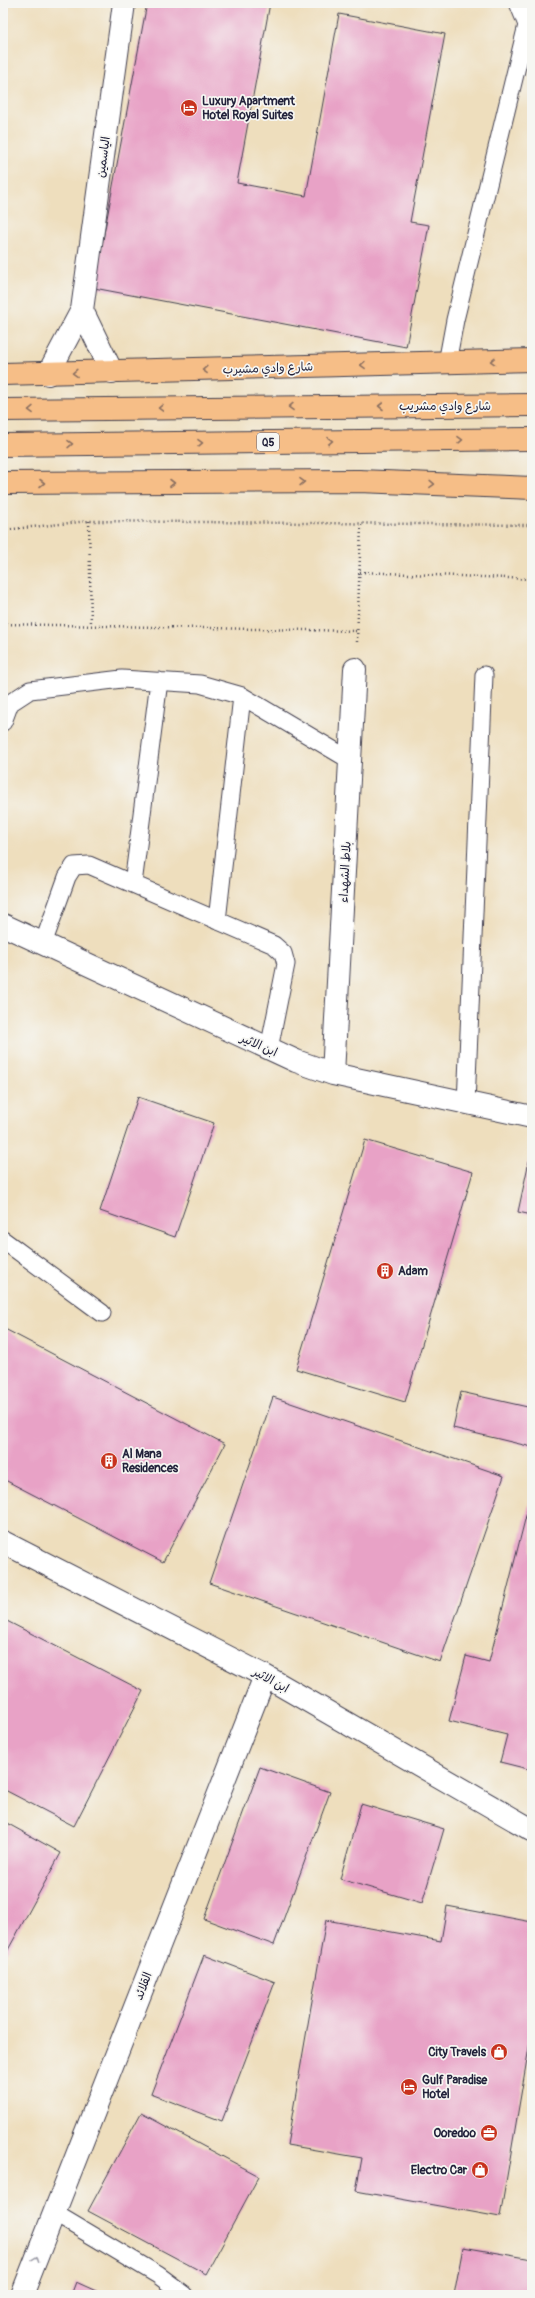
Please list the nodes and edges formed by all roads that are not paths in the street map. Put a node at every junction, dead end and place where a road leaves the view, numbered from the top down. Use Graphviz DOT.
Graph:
graph roads {
  1 [pos="124,3"];
  2 [pos="518,3"];
  3 [pos="82,310"];
  4 [pos="532,360"];
  5 [pos="447,362"];
  6 [pos="112,372"];
  7 [pos="3,374"];
  8 [pos="48,374"];
  9 [pos="532,405"];
  10 [pos="3,410"];
  11 [pos="532,439"];
  12 [pos="3,445"];
  13 [pos="3,483"];
  14 [pos="532,488"];
  15 [pos="355,670"];
  16 [pos="484,675"];
  17 [pos="159,681"];
  18 [pos="242,696"];
  19 [pos="3,722"];
  20 [pos="350,760"];
  21 [pos="133,884"];
  22 [pos="217,921"];
  23 [pos="3,925"];
  24 [pos="44,944"];
  25 [pos="269,1049"];
  26 [pos="333,1074"];
  27 [pos="466,1104"];
  28 [pos="532,1117"];
  29 [pos="3,1240"];
  30 [pos="102,1313"];
  31 [pos="3,1542"];
  32 [pos="265,1676"];
  33 [pos="532,1830"];
  34 [pos="54,2213"];
  35 [pos="22,2295"];
  36 [pos="185,2295"];
  1 -- 3 [label="street, الياسمين"];
  2 -- 5 [label="lane"];
  3 -- 6 [label="street"];
  3 -- 8 [label="street, الياسمين"];
  4 -- 5 [label="main road, شارع وادي مشيرب, one-way"];
  5 -- 6 [label="main road, شارع وادي مشيرب, one-way"];
  6 -- 8 [label="main road, شارع وادي مشيرب, one-way"];
  7 -- 8 [label="main road, شارع وادي مشيرب"];
  9 -- 10 [label="main road, شارع وادي مشريب, one-way"];
  12 -- 11 [label="main road, Q5, one-way"];
  13 -- 14 [label="main road, one-way"];
  15 -- 20 [label="street, بلاط الشهداء"];
  16 -- 27 [label="lane"];
  17 -- 18 [label="lane"];
  17 -- 19 [label="lane"];
  17 -- 21 [label="lane"];
  18 -- 20 [label="lane"];
  18 -- 22 [label="lane"];
  20 -- 26 [label="street, بلاط الشهداء"];
  21 -- 22 [label="lane"];
  21 -- 24 [label="lane"];
  22 -- 25 [label="lane"];
  23 -- 24 [label="street, ابن الاثير"];
  24 -- 25 [label="street, ابن الاثير"];
  25 -- 26 [label="street, ابن الاثير"];
  26 -- 27 [label="street, ابن الاثير"];
  27 -- 28 [label="street, ابن الاثير"];
  29 -- 30 [label="lane"];
  31 -- 32 [label="street, ابن الاثير"];
  32 -- 33 [label="street, ابن الاثير"];
  32 -- 34 [label="street, القلائد"];
  35 -- 34 [label="street, القلائد, one-way"];
  34 -- 36 [label="lane"];
}
